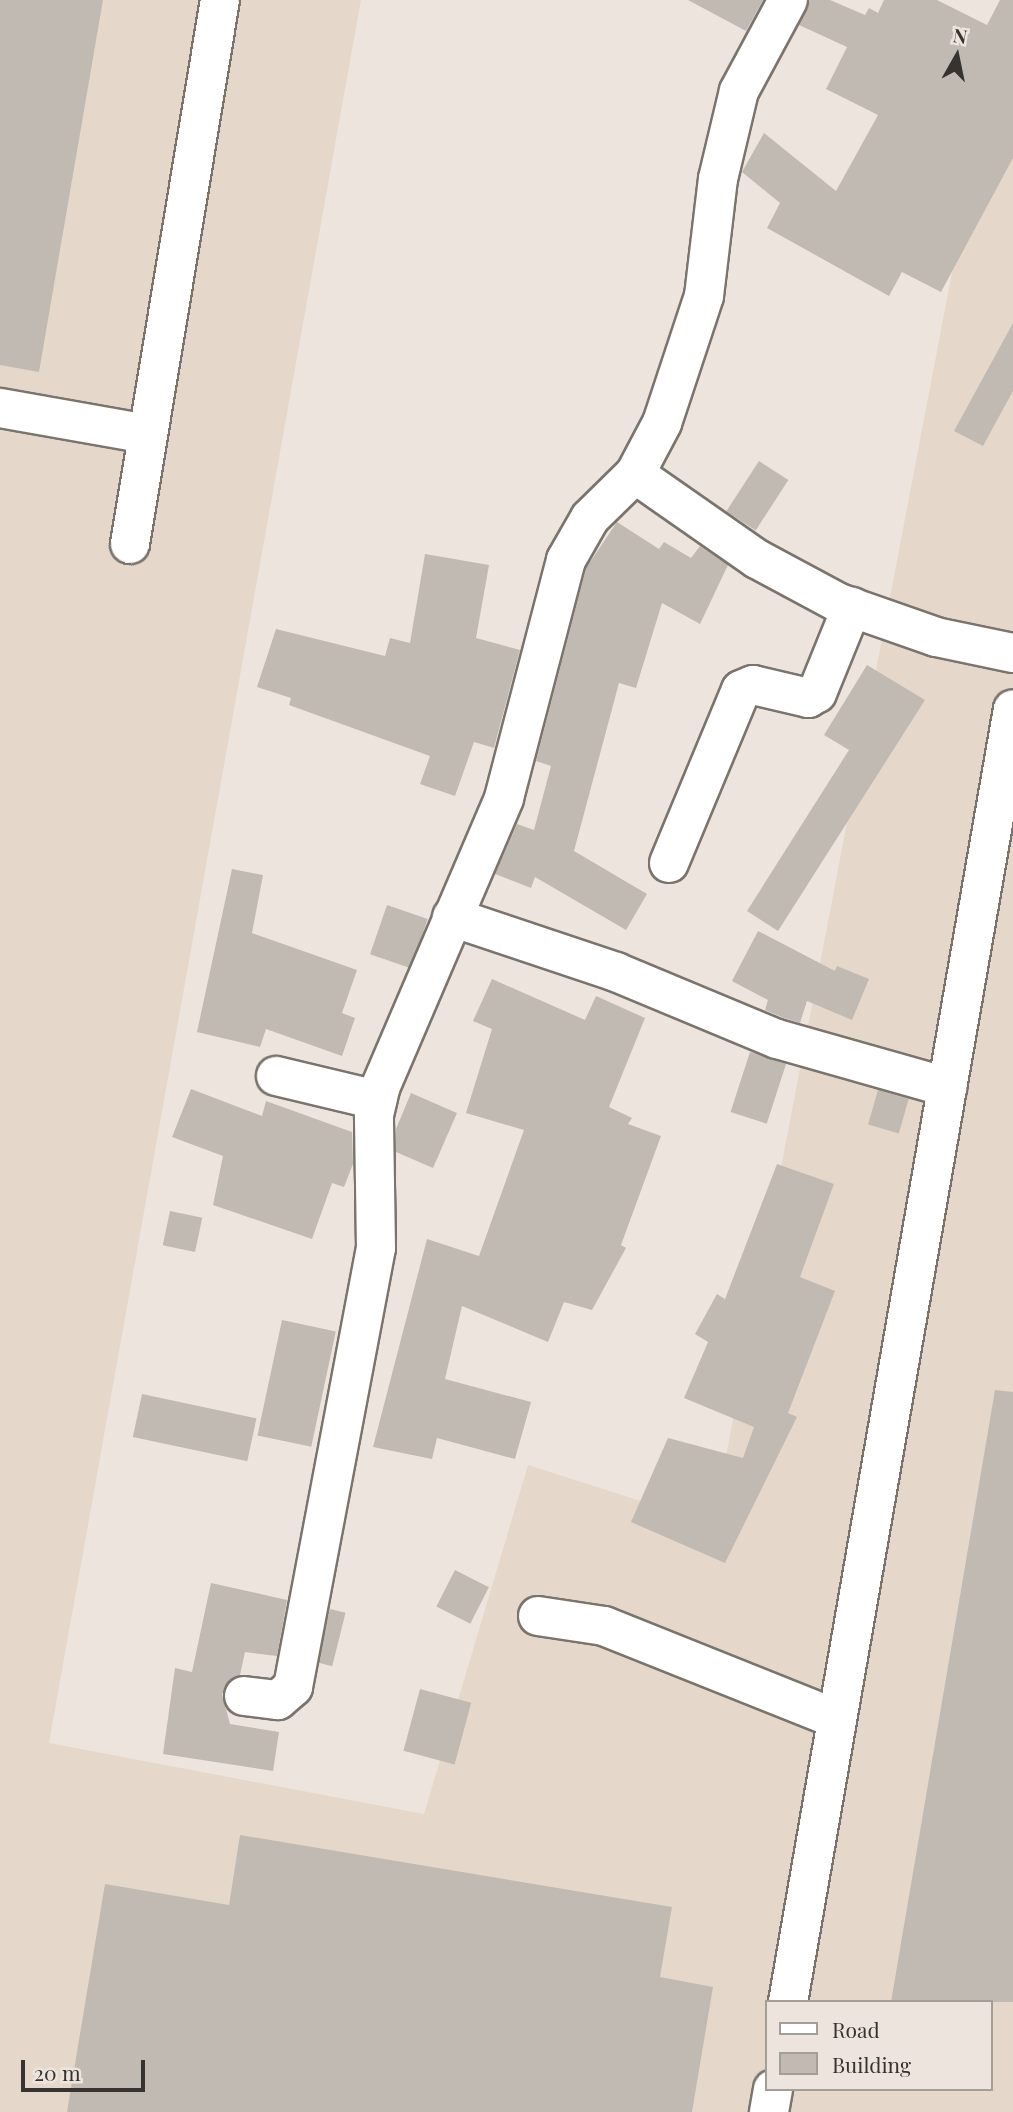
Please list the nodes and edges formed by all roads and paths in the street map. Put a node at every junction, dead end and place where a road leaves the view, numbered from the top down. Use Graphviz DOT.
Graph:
graph roads {
  1 [pos="220,0"];
  2 [pos="788,0"];
  3 [pos="0,408"];
  4 [pos="147,434"];
  5 [pos="635,474"];
  6 [pos="130,544"];
  7 [pos="852,607"];
  8 [pos="1013,653"];
  9 [pos="1013,709"];
  10 [pos="669,863"];
  11 [pos="452,917"];
  12 [pos="276,1076"];
  13 [pos="947,1087"];
  14 [pos="377,1100"];
  15 [pos="538,1616"];
  16 [pos="244,1696"];
  17 [pos="837,1719"];
  18 [pos="788,2000"];
  19 [pos="773,2091"];
  20 [pos="769,2112"];
  1 -- 4 [label="street"];
  2 -- 5 [label="street"];
  3 -- 4 [label="street"];
  4 -- 6 [label="street"];
  5 -- 7 [label="street"];
  5 -- 11 [label="street"];
  7 -- 8 [label="street"];
  7 -- 10 [label="street"];
  9 -- 13 [label="street"];
  11 -- 13 [label="street"];
  11 -- 14 [label="street"];
  12 -- 14 [label="street"];
  13 -- 17 [label="street"];
  14 -- 16 [label="street"];
  15 -- 17 [label="street"];
  17 -- 18 [label="street"];
  19 -- 20 [label="street"];
}
